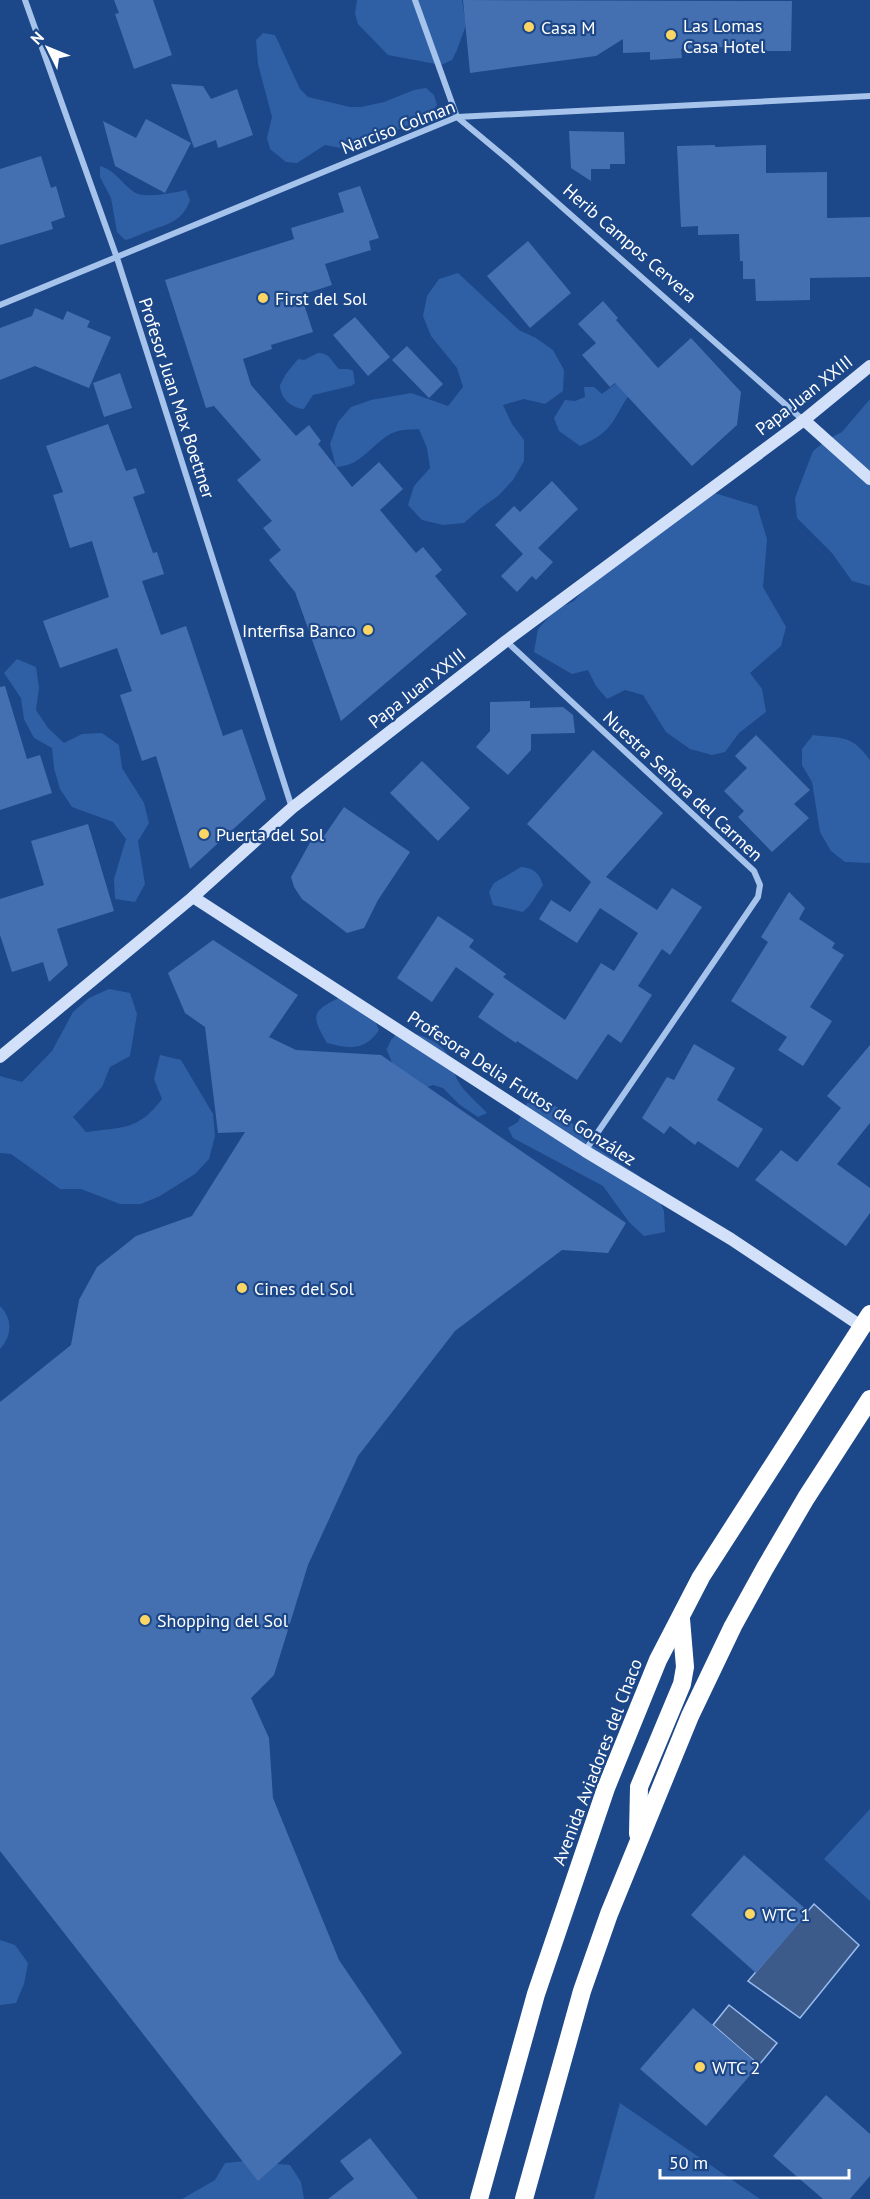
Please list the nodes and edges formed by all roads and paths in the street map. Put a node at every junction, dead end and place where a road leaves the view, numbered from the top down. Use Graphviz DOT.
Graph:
graph roads {
  1 [pos="25,0"];
  2 [pos="415,0"];
  3 [pos="870,96"];
  4 [pos="456,117"];
  5 [pos="117,258"];
  6 [pos="0,305"];
  7 [pos="870,366"];
  8 [pos="804,420"];
  9 [pos="870,479"];
  10 [pos="506,641"];
  11 [pos="292,808"];
  12 [pos="193,897"];
  13 [pos="0,1057"];
  14 [pos="585,1151"];
  15 [pos="867,1322"];
  16 [pos="870,1399"];
  17 [pos="681,1619"];
  18 [pos="638,1845"];
  19 [pos="479,2199"];
  20 [pos="524,2199"];
  1 -- 5 [label="street, Profesor Juan Max Boettner"];
  2 -- 4 [label="street"];
  3 -- 4 [label="street, Narciso Colman"];
  4 -- 5 [label="street, Narciso Colman"];
  4 -- 8 [label="street, Herib Campos Cervera"];
  5 -- 6 [label="street, Narciso Colman"];
  5 -- 11 [label="street, Profesor Juan Max Boettner"];
  7 -- 8 [label="street, Papa Juan XXIII"];
  8 -- 9 [label="street, Herib Campos Cervera"];
  8 -- 10 [label="street, Papa Juan XXIII"];
  10 -- 11 [label="street, Papa Juan XXIII"];
  10 -- 14 [label="street, Nuestra Señora del Carmen"];
  11 -- 12 [label="street, Papa Juan XXIII"];
  12 -- 13 [label="street, Papa Juan XXIII"];
  12 -- 14 [label="street, Profesora Delia Frutos de González"];
  14 -- 15 [label="street, Profesora Delia Frutos de González"];
  15 -- 17 [label="highway, Avenida Aviadores del Chaco"];
  16 -- 18 [label="highway"];
  17 -- 18 [label="highway"];
  17 -- 19 [label="highway, Avenida Aviadores del Chaco"];
  18 -- 20 [label="highway"];
}
